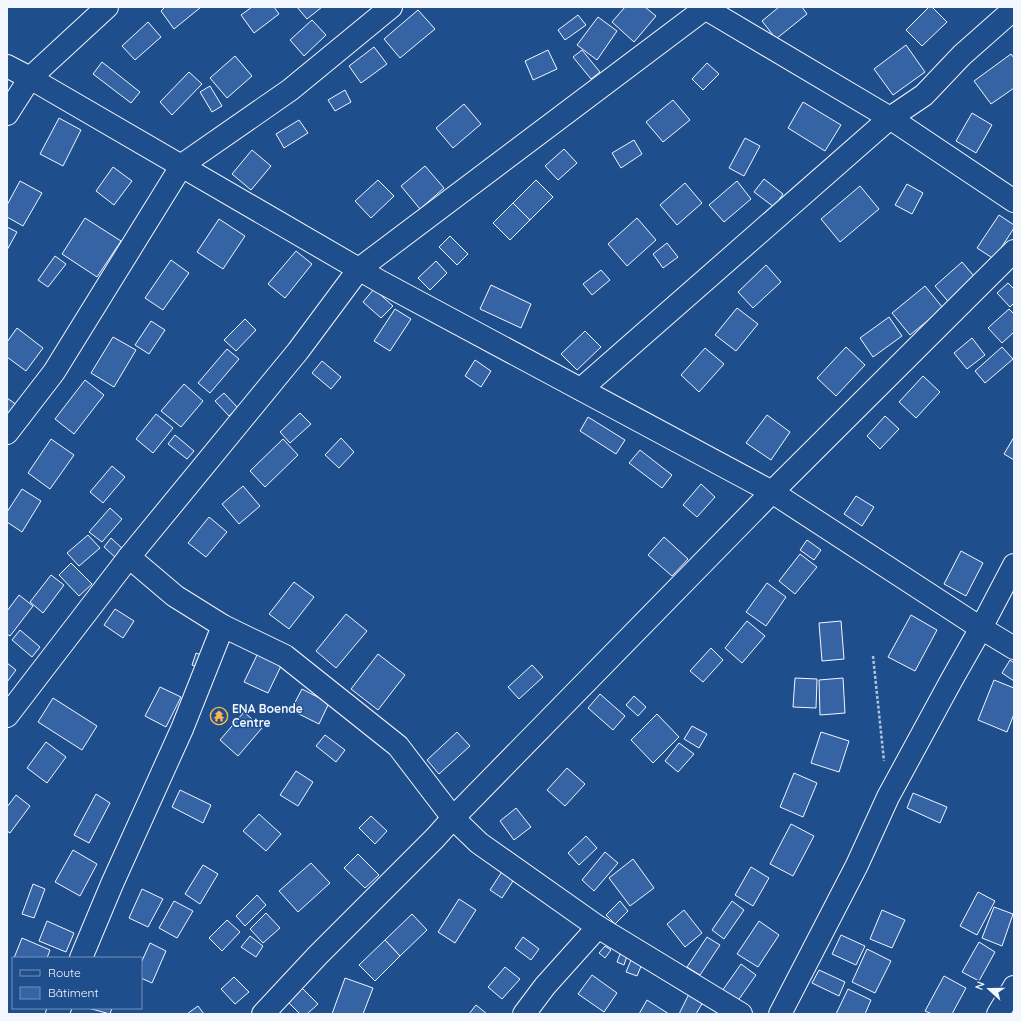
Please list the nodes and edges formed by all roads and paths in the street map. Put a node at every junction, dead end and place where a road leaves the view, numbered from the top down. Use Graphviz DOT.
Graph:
graph roads {
  1 [pos="107,7"];
  2 [pos="391,7"];
  3 [pos="705,7"];
  4 [pos="1014,9"];
  5 [pos="7,66"];
  6 [pos="30,78"];
  7 [pos="7,114"];
  8 [pos="890,118"];
  9 [pos="182,165"];
  10 [pos="1014,201"];
  11 [pos="1014,251"];
  12 [pos="359,269"];
  13 [pos="581,389"];
  14 [pos="7,433"];
  15 [pos="772,492"];
  16 [pos="129,557"];
  17 [pos="1014,565"];
  18 [pos="223,626"];
  19 [pos="981,628"];
  20 [pos="1014,648"];
  21 [pos="873,656"];
  22 [pos="7,716"];
  23 [pos="884,766"];
  24 [pos="452,818"];
  25 [pos="598,927"];
  26 [pos="81,957"];
  27 [pos="1014,987"];
  28 [pos="263,1014"];
  29 [pos="524,1014"];
  30 [pos="741,1014"];
  31 [pos="780,1014"];
  32 [pos="998,1014"];
  1 -- 6 [label="street"];
  2 -- 9 [label="street"];
  3 -- 8 [label="street"];
  3 -- 12 [label="street"];
  4 -- 8 [label="street"];
  5 -- 6 [label="street"];
  6 -- 7 [label="street"];
  6 -- 9 [label="street"];
  8 -- 10 [label="street"];
  8 -- 13 [label="street"];
  9 -- 12 [label="street"];
  9 -- 14 [label="street"];
  11 -- 15 [label="street"];
  12 -- 13 [label="street"];
  12 -- 16 [label="street"];
  13 -- 15 [label="street"];
  15 -- 19 [label="street"];
  15 -- 24 [label="street"];
  16 -- 18 [label="street"];
  16 -- 22 [label="street"];
  17 -- 19 [label="street"];
  18 -- 24 [label="street"];
  18 -- 26 [label="street"];
  19 -- 20 [label="street"];
  19 -- 31 [label="street"];
  21 -- 23 [label="path"];
  24 -- 25 [label="street"];
  24 -- 28 [label="street"];
  25 -- 29 [label="street"];
  25 -- 30 [label="street"];
  27 -- 32 [label="street"];
}
